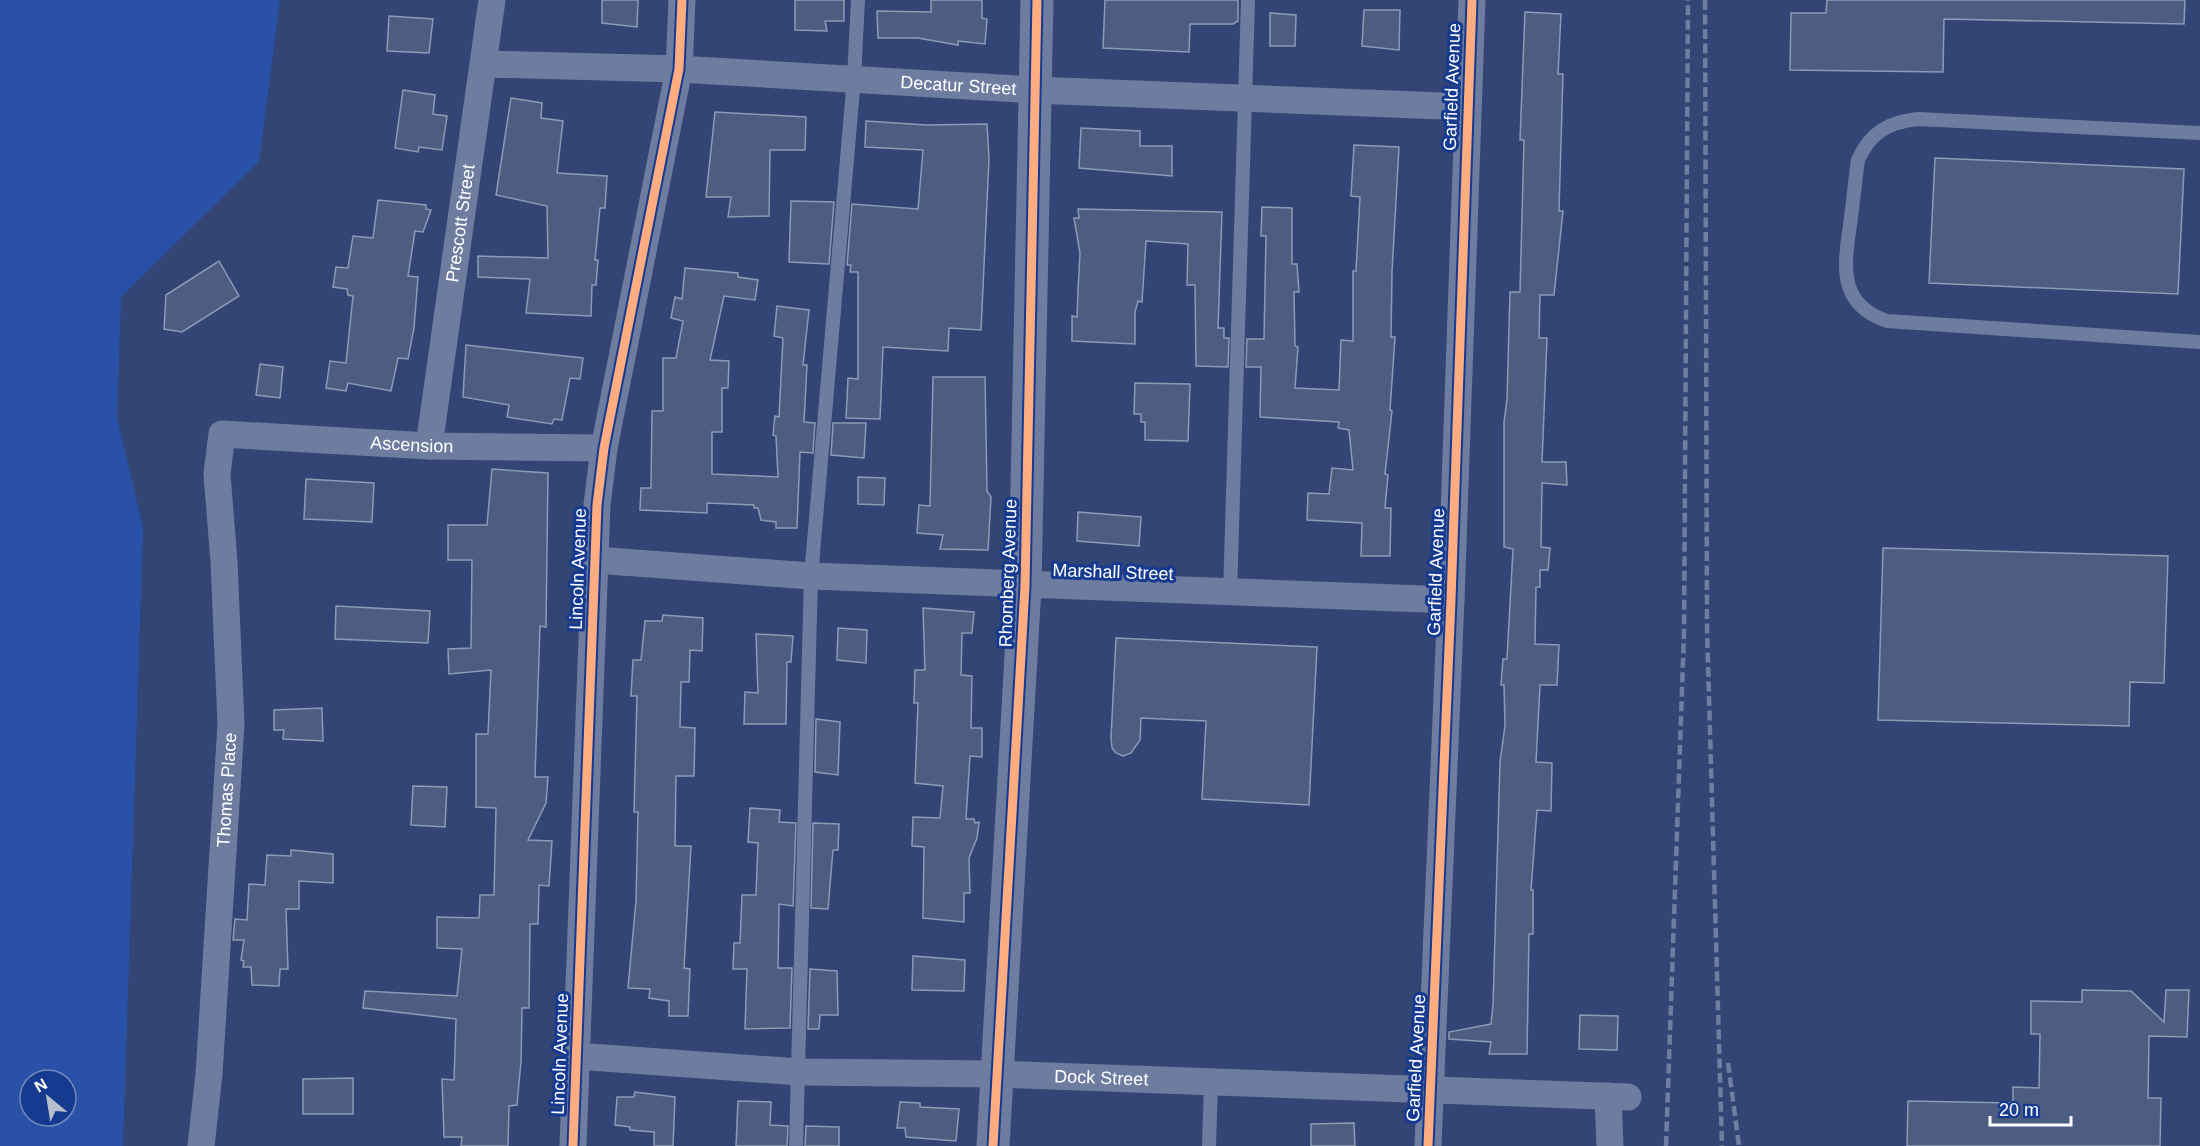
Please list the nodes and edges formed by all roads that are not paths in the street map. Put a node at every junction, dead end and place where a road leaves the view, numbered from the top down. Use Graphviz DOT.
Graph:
graph roads {
  1 [pos="492,0"];
  2 [pos="682,0"];
  3 [pos="858,0"];
  4 [pos="1037,0"];
  5 [pos="1248,0"];
  6 [pos="1472,0"];
  7 [pos="485,64"];
  8 [pos="679,69"];
  9 [pos="854,78"];
  10 [pos="1034,90"];
  11 [pos="1244,98"];
  12 [pos="1468,107"];
  13 [pos="2200,133"];
  14 [pos="2200,342"];
  15 [pos="222,434"];
  16 [pos="429,446"];
  17 [pos="604,448"];
  18 [pos="595,560"];
  19 [pos="811,576"];
  20 [pos="1025,586"];
  21 [pos="1230,593"];
  22 [pos="1451,600"];
  23 [pos="576,1056"];
  24 [pos="800,1072"];
  25 [pos="996,1074"];
  26 [pos="1211,1083"];
  27 [pos="1431,1092"];
  28 [pos="201,1146"];
  29 [pos="573,1146"];
  30 [pos="796,1146"];
  31 [pos="993,1146"];
  32 [pos="1209,1146"];
  33 [pos="1428,1146"];
  34 [pos="1610,1146"];
  1 -- 7 [label="street, Prescott Street"];
  2 -- 8 [label="street, Lincoln Avenue"];
  3 -- 9 [label="lane"];
  4 -- 10 [label="street, Rhomberg Avenue"];
  5 -- 11 [label="lane"];
  6 -- 12 [label="street, Garfield Avenue"];
  7 -- 8 [label="street, Decatur Street"];
  7 -- 16 [label="street, Prescott Street"];
  8 -- 9 [label="street, Decatur Street"];
  8 -- 17 [label="street, Lincoln Avenue"];
  9 -- 10 [label="street, Decatur Street"];
  9 -- 19 [label="lane"];
  10 -- 11 [label="street, Decatur Street"];
  10 -- 20 [label="street, Rhomberg Avenue"];
  11 -- 12 [label="street, Decatur Street"];
  11 -- 21 [label="lane"];
  12 -- 22 [label="street, Garfield Avenue"];
  13 -- 14 [label="lane"];
  15 -- 16 [label="street, Ascension"];
  15 -- 28 [label="street, Thomas Place"];
  16 -- 17 [label="street, Ascension"];
  17 -- 18 [label="street, Lincoln Avenue"];
  18 -- 19 [label="street, Marshall Street"];
  18 -- 23 [label="street, Lincoln Avenue"];
  19 -- 20 [label="street, Marshall Street"];
  19 -- 24 [label="lane"];
  20 -- 21 [label="street, Marshall Street"];
  20 -- 25 [label="street, Rhomberg Avenue"];
  21 -- 22 [label="street, Marshall Street"];
  22 -- 27 [label="street, Garfield Avenue"];
  23 -- 24 [label="street, Dock Street"];
  23 -- 29 [label="street, Lincoln Avenue"];
  24 -- 25 [label="street, Dock Street"];
  24 -- 30 [label="lane"];
  25 -- 26 [label="street, Dock Street"];
  25 -- 31 [label="street, Rhomberg Avenue"];
  26 -- 27 [label="street, Dock Street"];
  26 -- 32 [label="lane"];
  27 -- 33 [label="street, Garfield Avenue"];
  27 -- 34 [label="street, Dock Street"];
}
